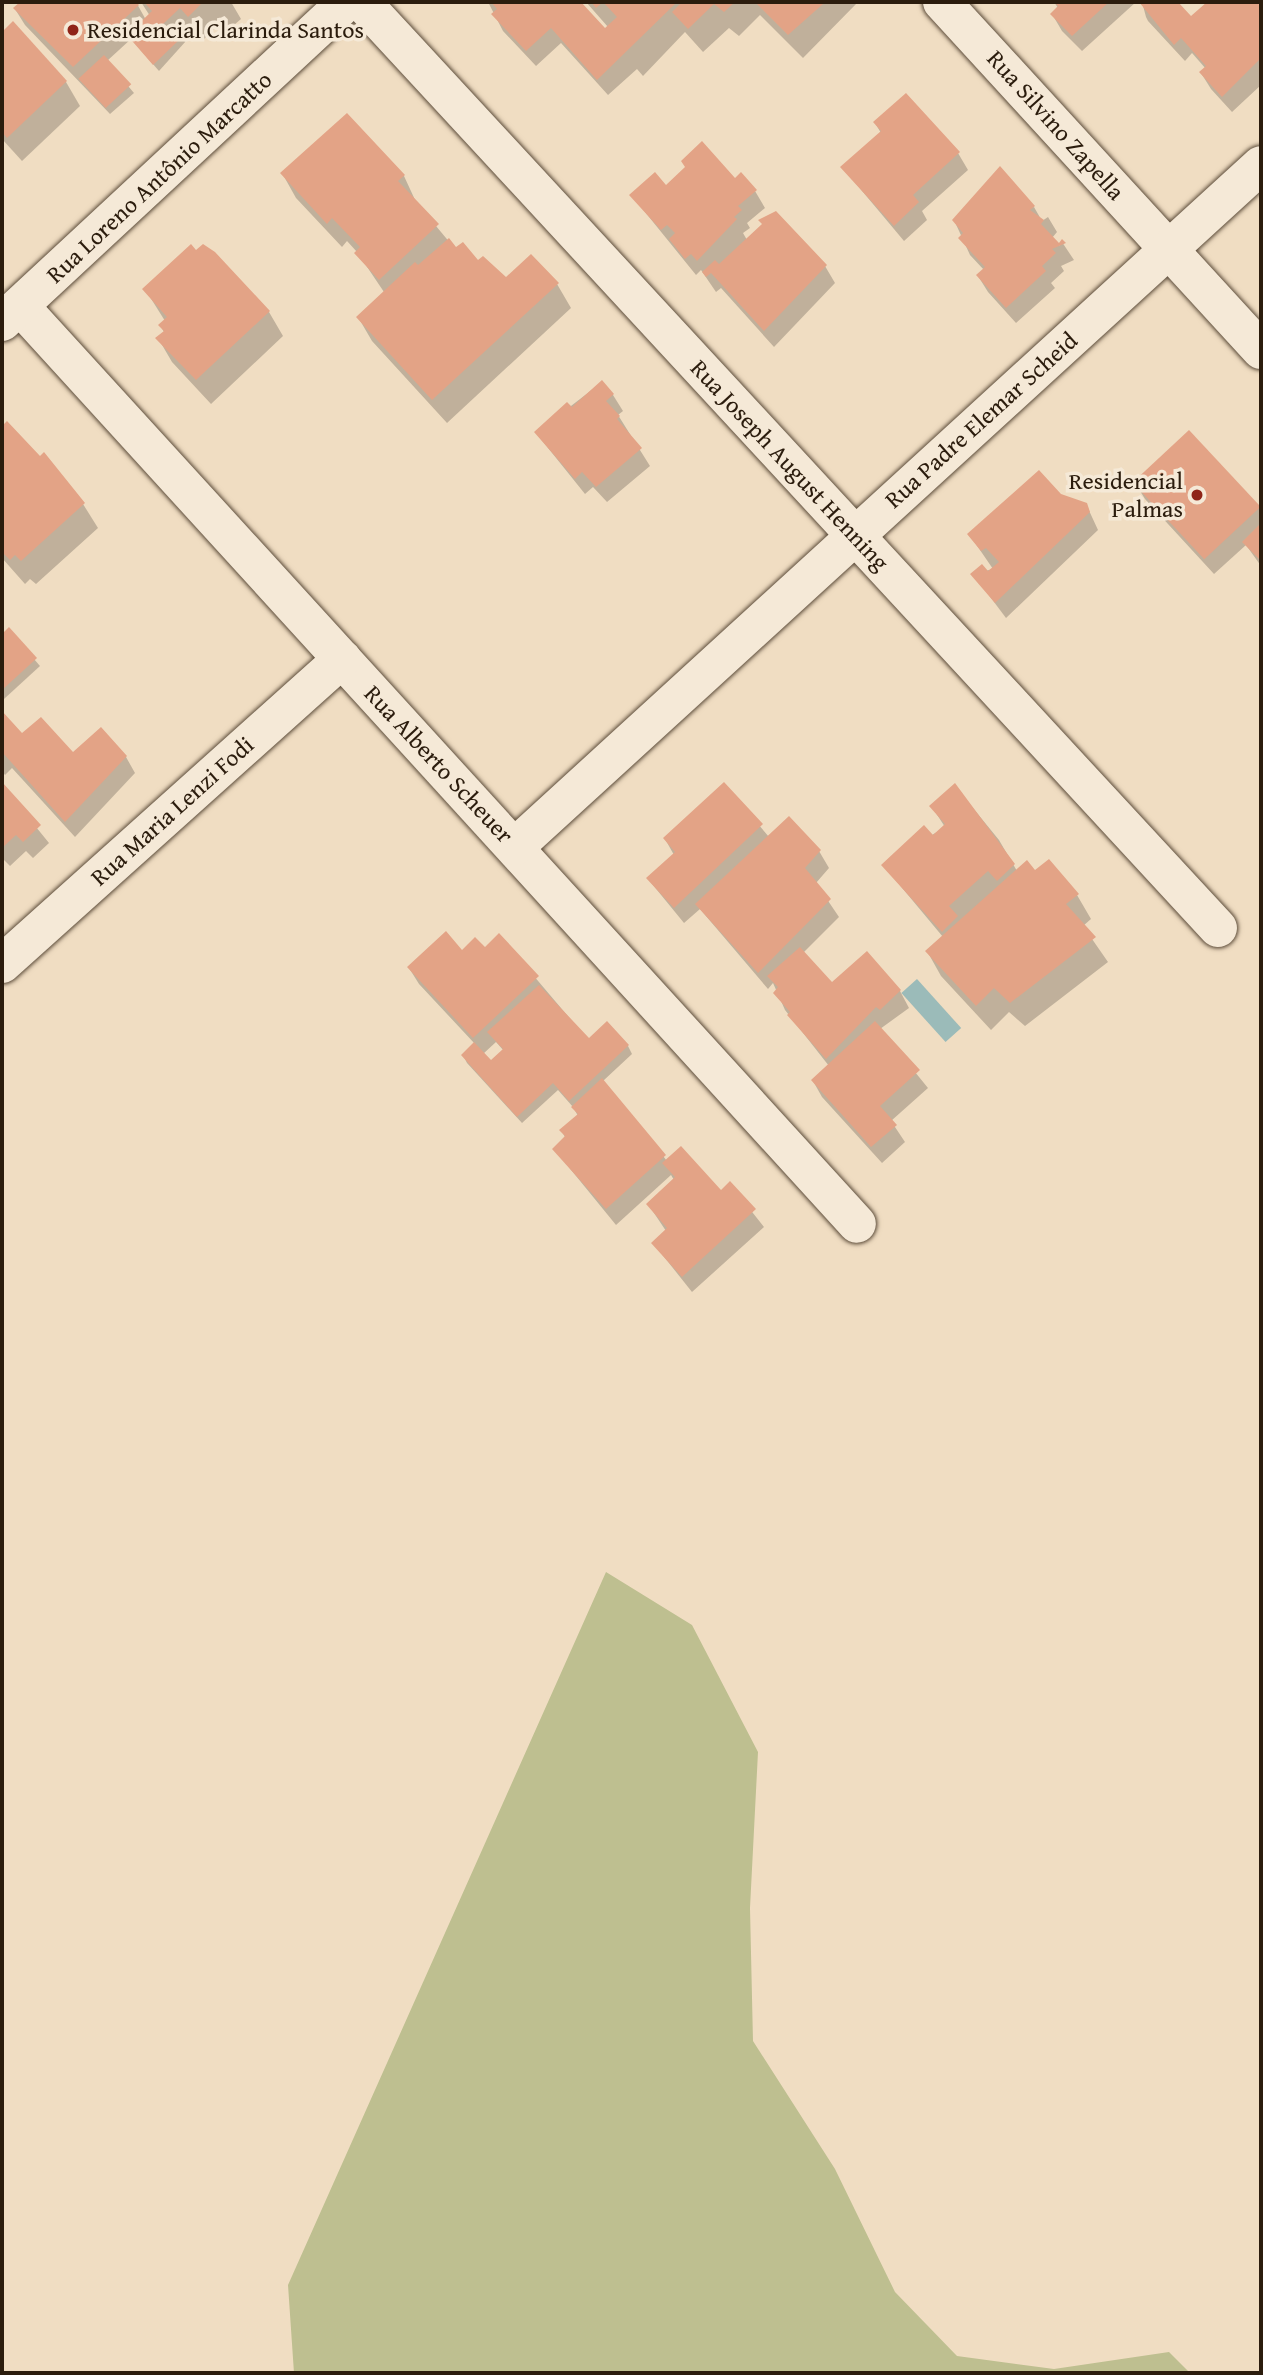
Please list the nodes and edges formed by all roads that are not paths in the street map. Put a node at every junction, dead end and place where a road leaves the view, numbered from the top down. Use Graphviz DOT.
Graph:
graph roads {
  1 [pos="346,2"];
  2 [pos="362,2"];
  3 [pos="942,2"];
  4 [pos="1261,165"];
  5 [pos="1169,249"];
  6 [pos="11,314"];
  7 [pos="1261,350"];
  8 [pos="856,535"];
  9 [pos="342,659"];
  10 [pos="516,846"];
  11 [pos="1218,929"];
  12 [pos="2,964"];
  13 [pos="856,1224"];
  1 -- 6 [label="street, Rua Loreno Antônio Marcatto"];
  2 -- 8 [label="street, Rua Joseph August Henning"];
  3 -- 5 [label="street, Rua Silvino Zapella"];
  4 -- 5 [label="street, Rua Padre Elemar Scheid"];
  5 -- 7 [label="street, Rua Silvino Zapella"];
  5 -- 8 [label="street, Rua Padre Elemar Scheid"];
  6 -- 9 [label="street, Rua Alberto Scheuer"];
  8 -- 10 [label="street, Rua Padre Elemar Scheid"];
  8 -- 11 [label="street, Rua Joseph August Henning"];
  9 -- 10 [label="street, Rua Alberto Scheuer"];
  9 -- 12 [label="street, Rua Maria Lenzi Fodi"];
  10 -- 13 [label="street, Rua Alberto Scheuer"];
}
